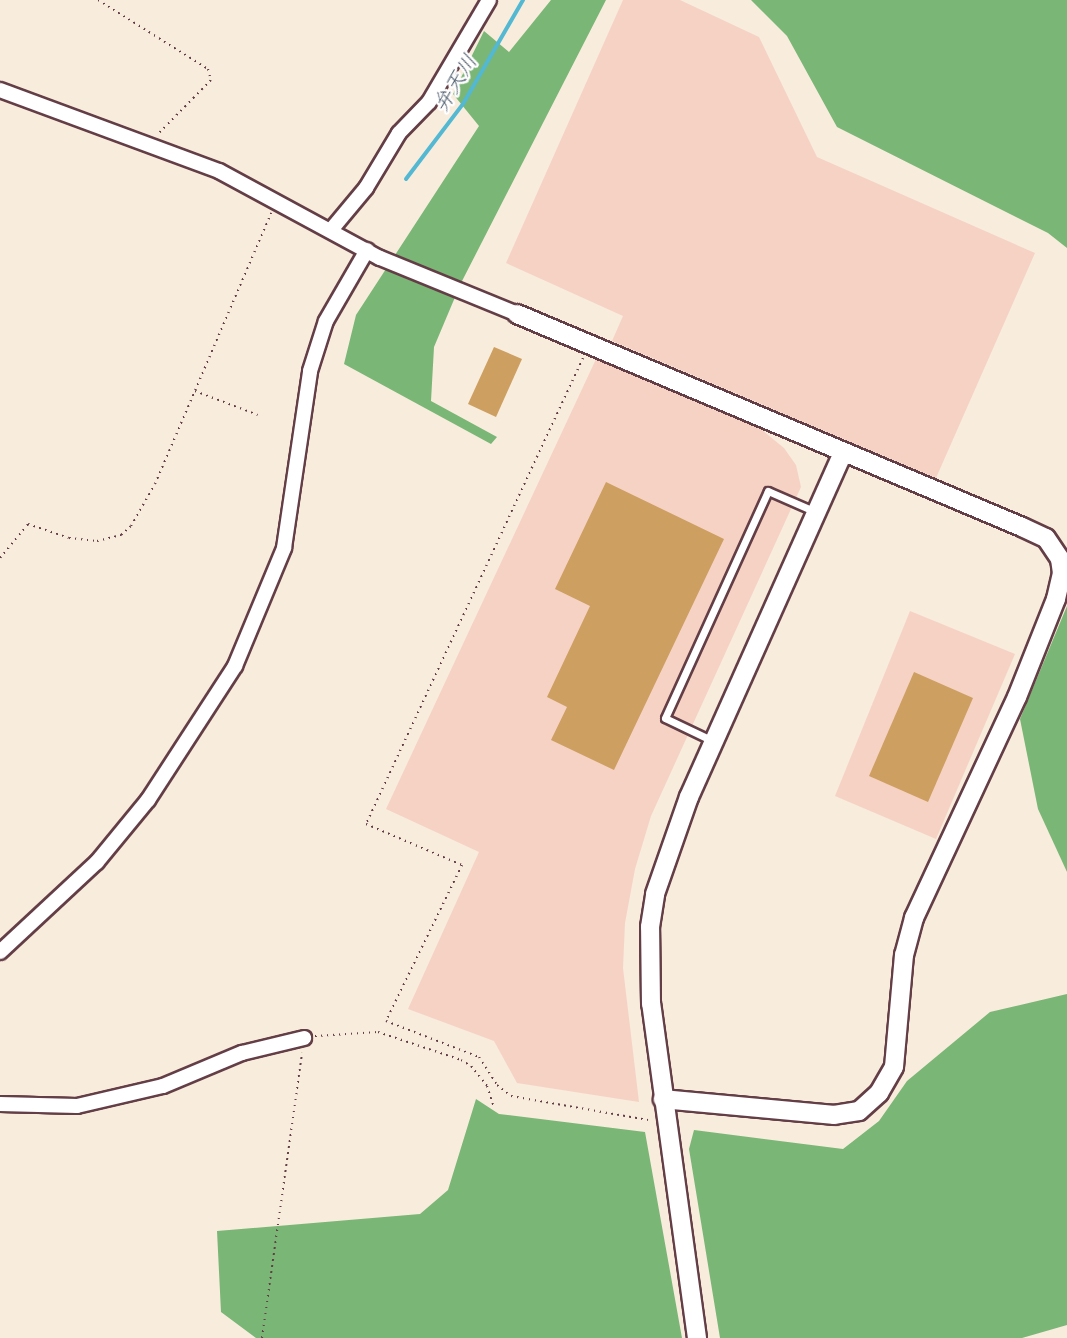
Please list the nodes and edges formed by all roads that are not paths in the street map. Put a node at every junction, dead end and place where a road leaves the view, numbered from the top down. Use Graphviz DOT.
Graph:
graph roads {
  1 [pos="489,0"];
  2 [pos="0,90"];
  3 [pos="331,230"];
  4 [pos="367,250"];
  5 [pos="517,314"];
  6 [pos="843,452"];
  7 [pos="816,512"];
  8 [pos="713,741"];
  9 [pos="0,952"];
  10 [pos="304,1038"];
  11 [pos="663,1099"];
  12 [pos="0,1104"];
  13 [pos="697,1338"];
  1 -- 3 [label="street"];
  2 -- 3 [label="street"];
  3 -- 4 [label="street"];
  4 -- 5 [label="street"];
  4 -- 9 [label="street"];
  5 -- 6 [label="street"];
  6 -- 7 [label="street"];
  6 -- 11 [label="street"];
  7 -- 8 [label="street"];
  7 -- 8 [label="lane"];
  8 -- 11 [label="street"];
  10 -- 12 [label="street"];
  11 -- 13 [label="street"];
}
